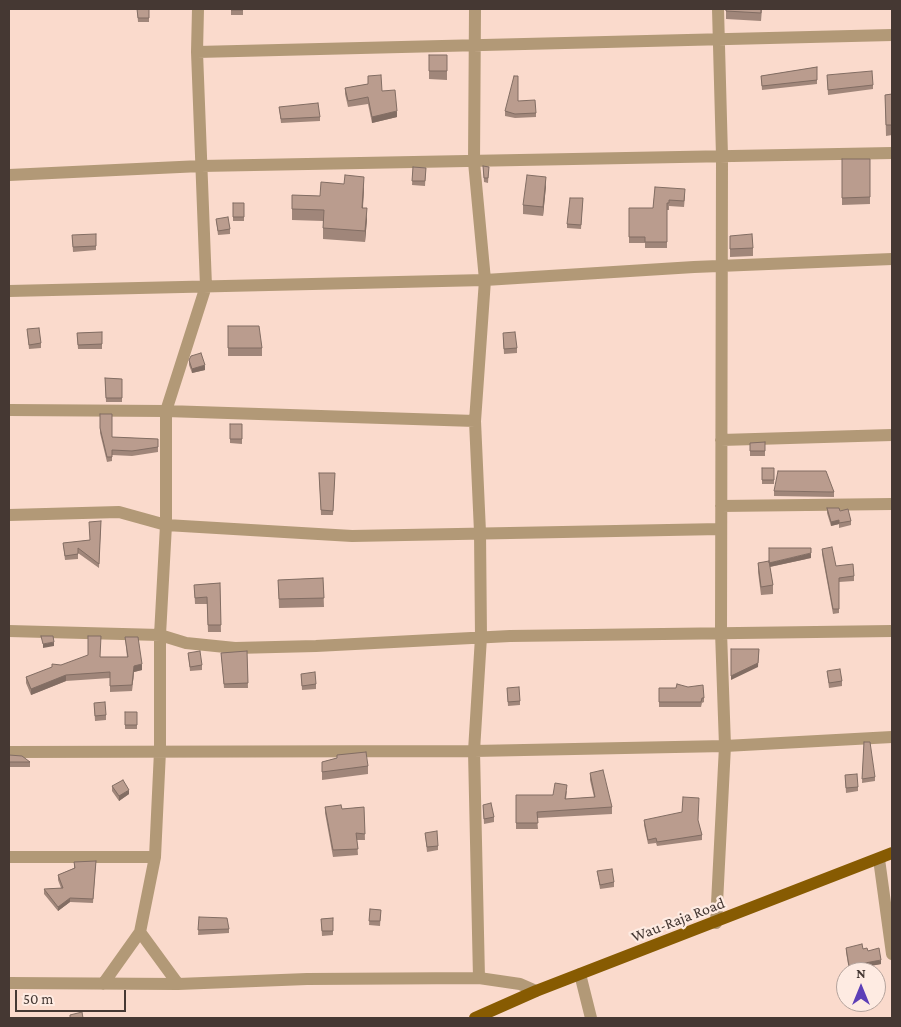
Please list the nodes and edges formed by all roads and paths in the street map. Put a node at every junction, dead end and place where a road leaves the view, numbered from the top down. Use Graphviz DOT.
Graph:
graph roads {
  1 [pos="198,9"];
  2 [pos="475,9"];
  3 [pos="718,9"];
  4 [pos="892,35"];
  5 [pos="718,39"];
  6 [pos="476,45"];
  7 [pos="197,52"];
  8 [pos="892,153"];
  9 [pos="722,156"];
  10 [pos="474,162"];
  11 [pos="201,166"];
  12 [pos="9,175"];
  13 [pos="892,259"];
  14 [pos="722,266"];
  15 [pos="484,280"];
  16 [pos="206,286"];
  17 [pos="9,292"];
  18 [pos="9,410"];
  19 [pos="166,411"];
  20 [pos="475,421"];
  21 [pos="892,435"];
  22 [pos="721,440"];
  23 [pos="892,504"];
  24 [pos="721,506"];
  25 [pos="9,516"];
  26 [pos="166,525"];
  27 [pos="721,529"];
  28 [pos="480,532"];
  29 [pos="9,631"];
  30 [pos="892,631"];
  31 [pos="721,632"];
  32 [pos="160,635"];
  33 [pos="481,637"];
  34 [pos="892,737"];
  35 [pos="725,746"];
  36 [pos="160,751"];
  37 [pos="474,751"];
  38 [pos="9,752"];
  39 [pos="892,853"];
  40 [pos="9,857"];
  41 [pos="155,857"];
  42 [pos="879,859"];
  43 [pos="716,923"];
  44 [pos="140,932"];
  45 [pos="892,954"];
  46 [pos="580,974"];
  47 [pos="479,978"];
  48 [pos="9,983"];
  49 [pos="103,984"];
  50 [pos="178,984"];
  51 [pos="536,991"];
  52 [pos="496,1014"];
  53 [pos="475,1018"];
  54 [pos="591,1018"];
  1 -- 7 [label="street"];
  2 -- 6 [label="street"];
  3 -- 5 [label="street"];
  4 -- 5 [label="street"];
  5 -- 6 [label="street"];
  5 -- 9 [label="street"];
  6 -- 7 [label="street"];
  6 -- 10 [label="street"];
  7 -- 11 [label="street"];
  8 -- 9 [label="street"];
  9 -- 10 [label="street"];
  9 -- 14 [label="street"];
  10 -- 11 [label="street"];
  10 -- 15 [label="street"];
  11 -- 12 [label="street"];
  11 -- 16 [label="street"];
  13 -- 14 [label="street"];
  14 -- 15 [label="street"];
  14 -- 22 [label="street"];
  15 -- 16 [label="street"];
  15 -- 20 [label="street"];
  16 -- 17 [label="street"];
  16 -- 19 [label="street"];
  18 -- 19 [label="street"];
  19 -- 20 [label="street"];
  19 -- 26 [label="street"];
  20 -- 28 [label="street"];
  21 -- 22 [label="street"];
  22 -- 24 [label="street"];
  23 -- 24 [label="street"];
  24 -- 27 [label="street"];
  25 -- 26 [label="street"];
  26 -- 28 [label="street"];
  26 -- 32 [label="street"];
  27 -- 28 [label="street"];
  27 -- 31 [label="street"];
  28 -- 33 [label="street"];
  29 -- 32 [label="street"];
  30 -- 31 [label="street"];
  31 -- 33 [label="street"];
  31 -- 35 [label="street"];
  32 -- 33 [label="street"];
  32 -- 36 [label="street"];
  33 -- 37 [label="street"];
  34 -- 35 [label="street"];
  35 -- 37 [label="street"];
  35 -- 43 [label="street"];
  36 -- 37 [label="street"];
  36 -- 38 [label="street"];
  36 -- 41 [label="street"];
  37 -- 47 [label="street"];
  39 -- 42 [label="main road, Wau-Raja Road"];
  40 -- 41 [label="street"];
  41 -- 44 [label="street"];
  42 -- 43 [label="main road, Wau-Raja Road"];
  42 -- 45 [label="street"];
  43 -- 46 [label="main road, Wau-Raja Road"];
  44 -- 49 [label="street"];
  44 -- 50 [label="street"];
  46 -- 51 [label="main road, Wau-Raja Road"];
  46 -- 54 [label="street"];
  47 -- 50 [label="street"];
  47 -- 51 [label="street"];
  48 -- 49 [label="street"];
  49 -- 50 [label="street"];
  51 -- 52 [label="main road, Wau-Raja Road"];
  52 -- 53 [label="main road, Wau-Raja Road"];
}
